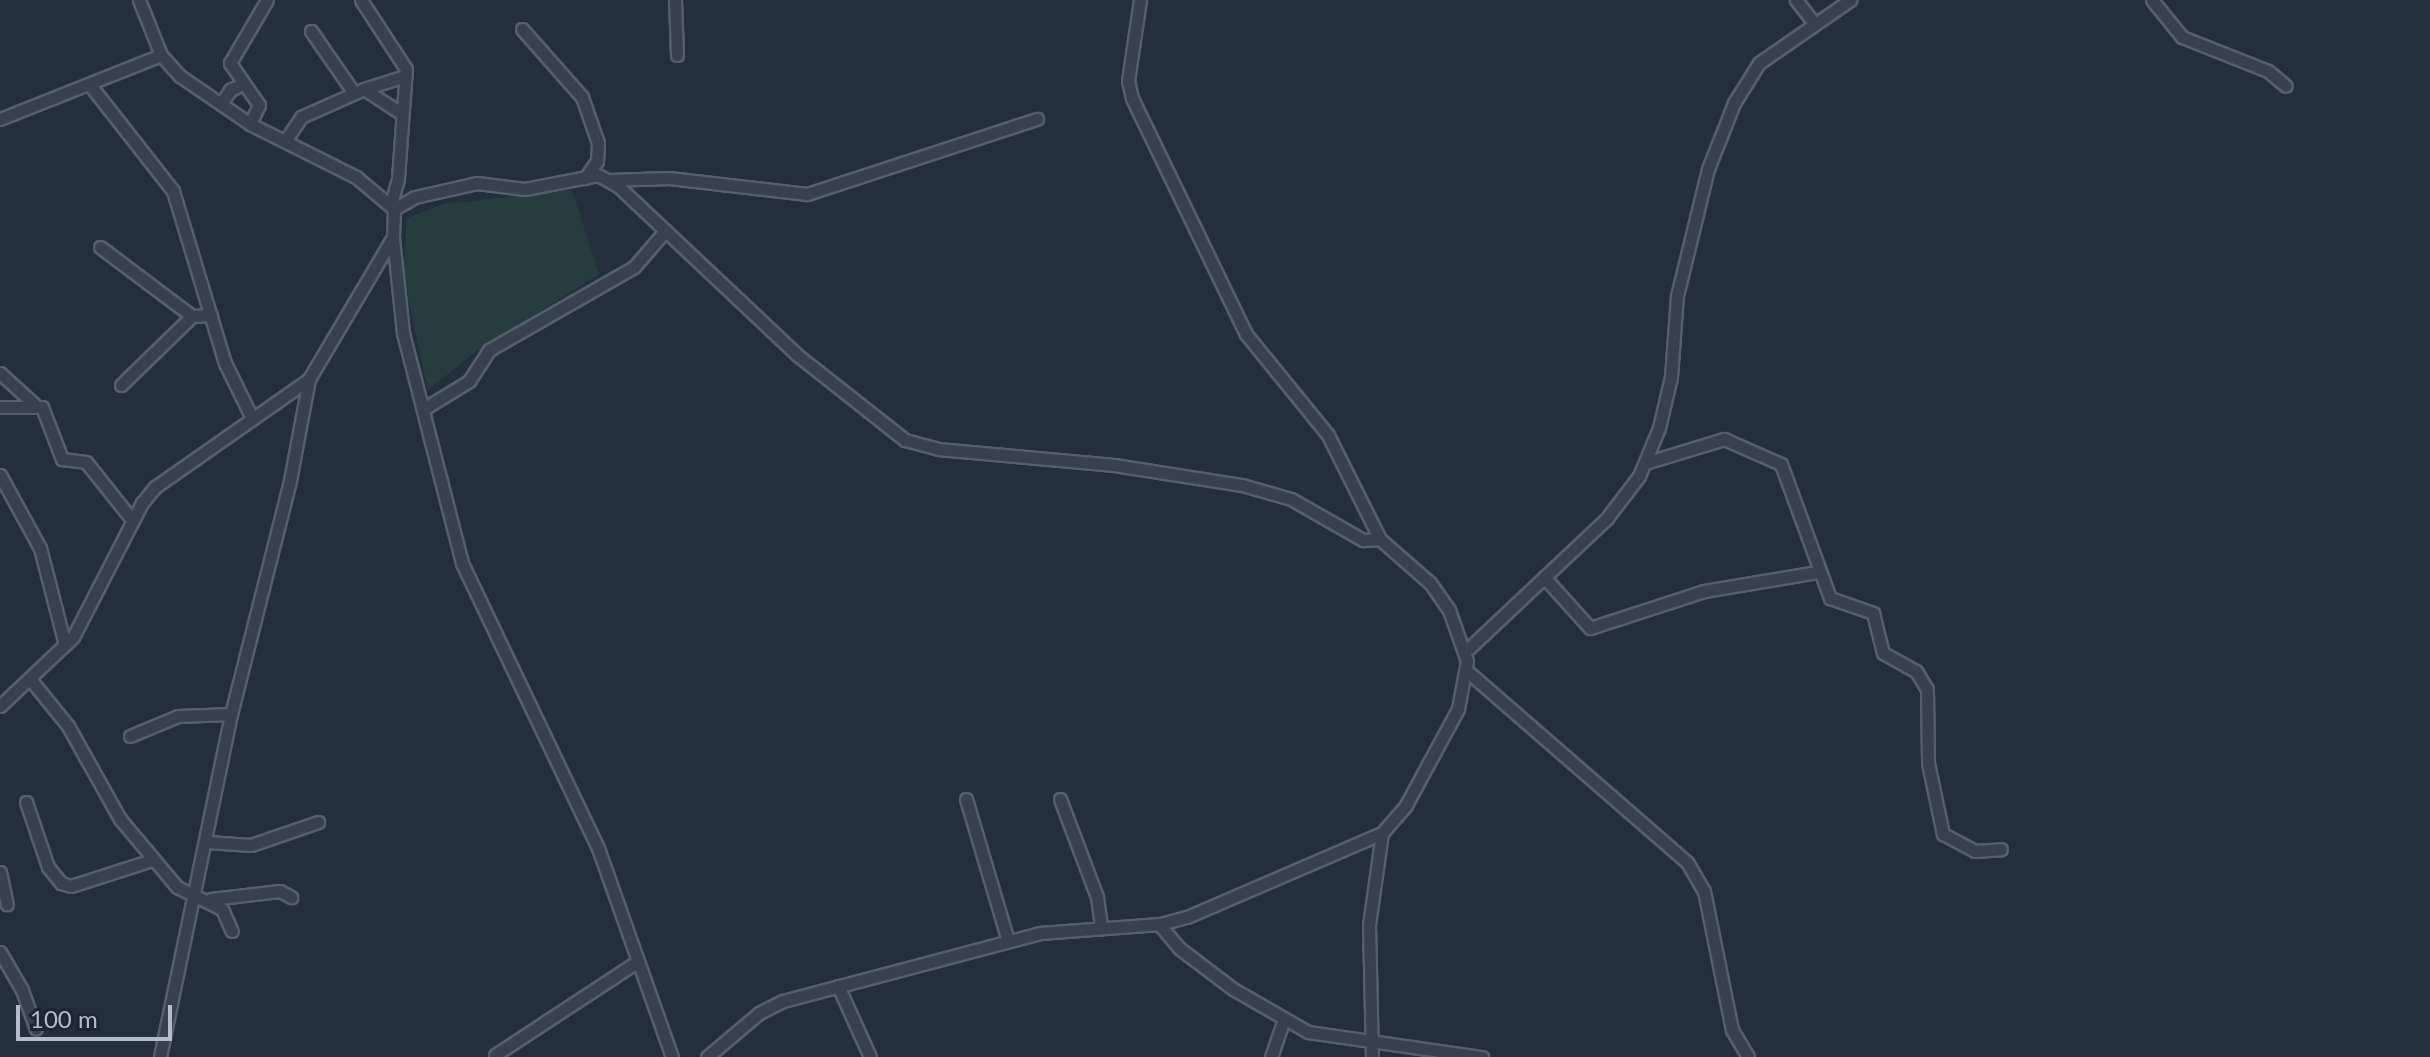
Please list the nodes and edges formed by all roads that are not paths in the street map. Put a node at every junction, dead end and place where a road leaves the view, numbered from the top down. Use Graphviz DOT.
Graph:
graph roads {
  1 [pos="139,0"];
  2 [pos="267,0"];
  3 [pos="361,0"];
  4 [pos="675,0"];
  5 [pos="1140,0"];
  6 [pos="1796,0"];
  7 [pos="1850,0"];
  8 [pos="2152,0"];
  9 [pos="1814,23"];
  10 [pos="522,29"];
  11 [pos="311,31"];
  12 [pos="161,55"];
  13 [pos="677,55"];
  14 [pos="405,76"];
  15 [pos="243,84"];
  16 [pos="90,85"];
  17 [pos="2286,86"];
  18 [pos="359,91"];
  19 [pos="221,104"];
  20 [pos="402,114"];
  21 [pos="0,119"];
  22 [pos="1037,119"];
  23 [pos="250,124"];
  24 [pos="285,141"];
  25 [pos="585,178"];
  26 [pos="609,180"];
  27 [pos="392,206"];
  28 [pos="665,231"];
  29 [pos="393,237"];
  30 [pos="100,247"];
  31 [pos="211,315"];
  32 [pos="192,316"];
  33 [pos="0,373"];
  34 [pos="309,379"];
  35 [pos="121,385"];
  36 [pos="34,404"];
  37 [pos="0,407"];
  38 [pos="425,408"];
  39 [pos="252,418"];
  40 [pos="1645,463"];
  41 [pos="0,475"];
  42 [pos="133,521"];
  43 [pos="1380,539"];
  44 [pos="1817,572"];
  45 [pos="1544,577"];
  46 [pos="65,645"];
  47 [pos="1465,652"];
  48 [pos="1467,671"];
  49 [pos="30,679"];
  50 [pos="0,706"];
  51 [pos="231,714"];
  52 [pos="130,736"];
  53 [pos="966,799"];
  54 [pos="1060,799"];
  55 [pos="26,802"];
  56 [pos="318,822"];
  57 [pos="1382,833"];
  58 [pos="207,842"];
  59 [pos="2001,849"];
  60 [pos="152,860"];
  61 [pos="0,872"];
  62 [pos="291,897"];
  63 [pos="196,898"];
  64 [pos="211,899"];
  65 [pos="7,904"];
  66 [pos="1159,924"];
  67 [pos="1101,926"];
  68 [pos="232,931"];
  69 [pos="1008,941"];
  70 [pos="0,952"];
  71 [pos="638,961"];
  72 [pos="838,986"];
  73 [pos="1283,1022"];
  74 [pos="36,1029"];
  75 [pos="1370,1040"];
  76 [pos="1438,1052"];
  77 [pos="495,1055"];
  78 [pos="160,1057"];
  79 [pos="672,1057"];
  80 [pos="707,1057"];
  81 [pos="870,1057"];
  82 [pos="1271,1057"];
  83 [pos="1372,1057"];
  84 [pos="1482,1057"];
  85 [pos="1748,1057"];
  1 -- 12 [label="street"];
  2 -- 15 [label="street"];
  3 -- 14 [label="street"];
  4 -- 13 [label="street"];
  5 -- 43 [label="street"];
  6 -- 9 [label="street"];
  7 -- 9 [label="street"];
  8 -- 17 [label="street"];
  9 -- 40 [label="street"];
  10 -- 25 [label="street"];
  11 -- 18 [label="street"];
  12 -- 16 [label="street"];
  12 -- 19 [label="street"];
  14 -- 18 [label="street"];
  14 -- 20 [label="street"];
  15 -- 19 [label="street"];
  15 -- 23 [label="street"];
  16 -- 21 [label="street"];
  16 -- 31 [label="street"];
  18 -- 20 [label="street"];
  18 -- 24 [label="street"];
  19 -- 23 [label="street"];
  20 -- 27 [label="street"];
  22 -- 26 [label="street"];
  23 -- 24 [label="street"];
  24 -- 27 [label="street"];
  25 -- 26 [label="street"];
  25 -- 27 [label="street"];
  26 -- 28 [label="street"];
  27 -- 29 [label="street"];
  28 -- 38 [label="street"];
  28 -- 43 [label="street"];
  29 -- 34 [label="street"];
  29 -- 38 [label="street"];
  30 -- 32 [label="street"];
  31 -- 32 [label="street"];
  31 -- 39 [label="street"];
  32 -- 35 [label="street"];
  33 -- 36 [label="street"];
  34 -- 39 [label="street"];
  34 -- 51 [label="street"];
  36 -- 37 [label="street"];
  36 -- 42 [label="street"];
  38 -- 71 [label="street"];
  39 -- 42 [label="street"];
  40 -- 44 [label="street"];
  40 -- 45 [label="street"];
  41 -- 46 [label="street"];
  42 -- 46 [label="street"];
  43 -- 47 [label="street"];
  44 -- 45 [label="street"];
  44 -- 59 [label="street"];
  45 -- 47 [label="street"];
  46 -- 49 [label="street"];
  47 -- 48 [label="street"];
  48 -- 57 [label="street"];
  48 -- 85 [label="street"];
  49 -- 50 [label="street"];
  49 -- 60 [label="street"];
  51 -- 52 [label="street"];
  51 -- 58 [label="street"];
  53 -- 69 [label="street"];
  54 -- 67 [label="street"];
  55 -- 60 [label="street"];
  56 -- 58 [label="street"];
  57 -- 66 [label="street"];
  57 -- 75 [label="street"];
  58 -- 63 [label="street"];
  60 -- 63 [label="street"];
  61 -- 65 [label="street"];
  62 -- 64 [label="street"];
  63 -- 64 [label="street"];
  63 -- 78 [label="street"];
  64 -- 68 [label="street"];
  66 -- 67 [label="street"];
  66 -- 73 [label="street"];
  67 -- 69 [label="street"];
  69 -- 72 [label="street"];
  70 -- 74 [label="street"];
  71 -- 77 [label="street"];
  71 -- 79 [label="street"];
  72 -- 80 [label="street"];
  72 -- 81 [label="street"];
  73 -- 75 [label="street"];
  73 -- 82 [label="street"];
  75 -- 76 [label="street"];
  75 -- 83 [label="street"];
  76 -- 84 [label="street"];
}
